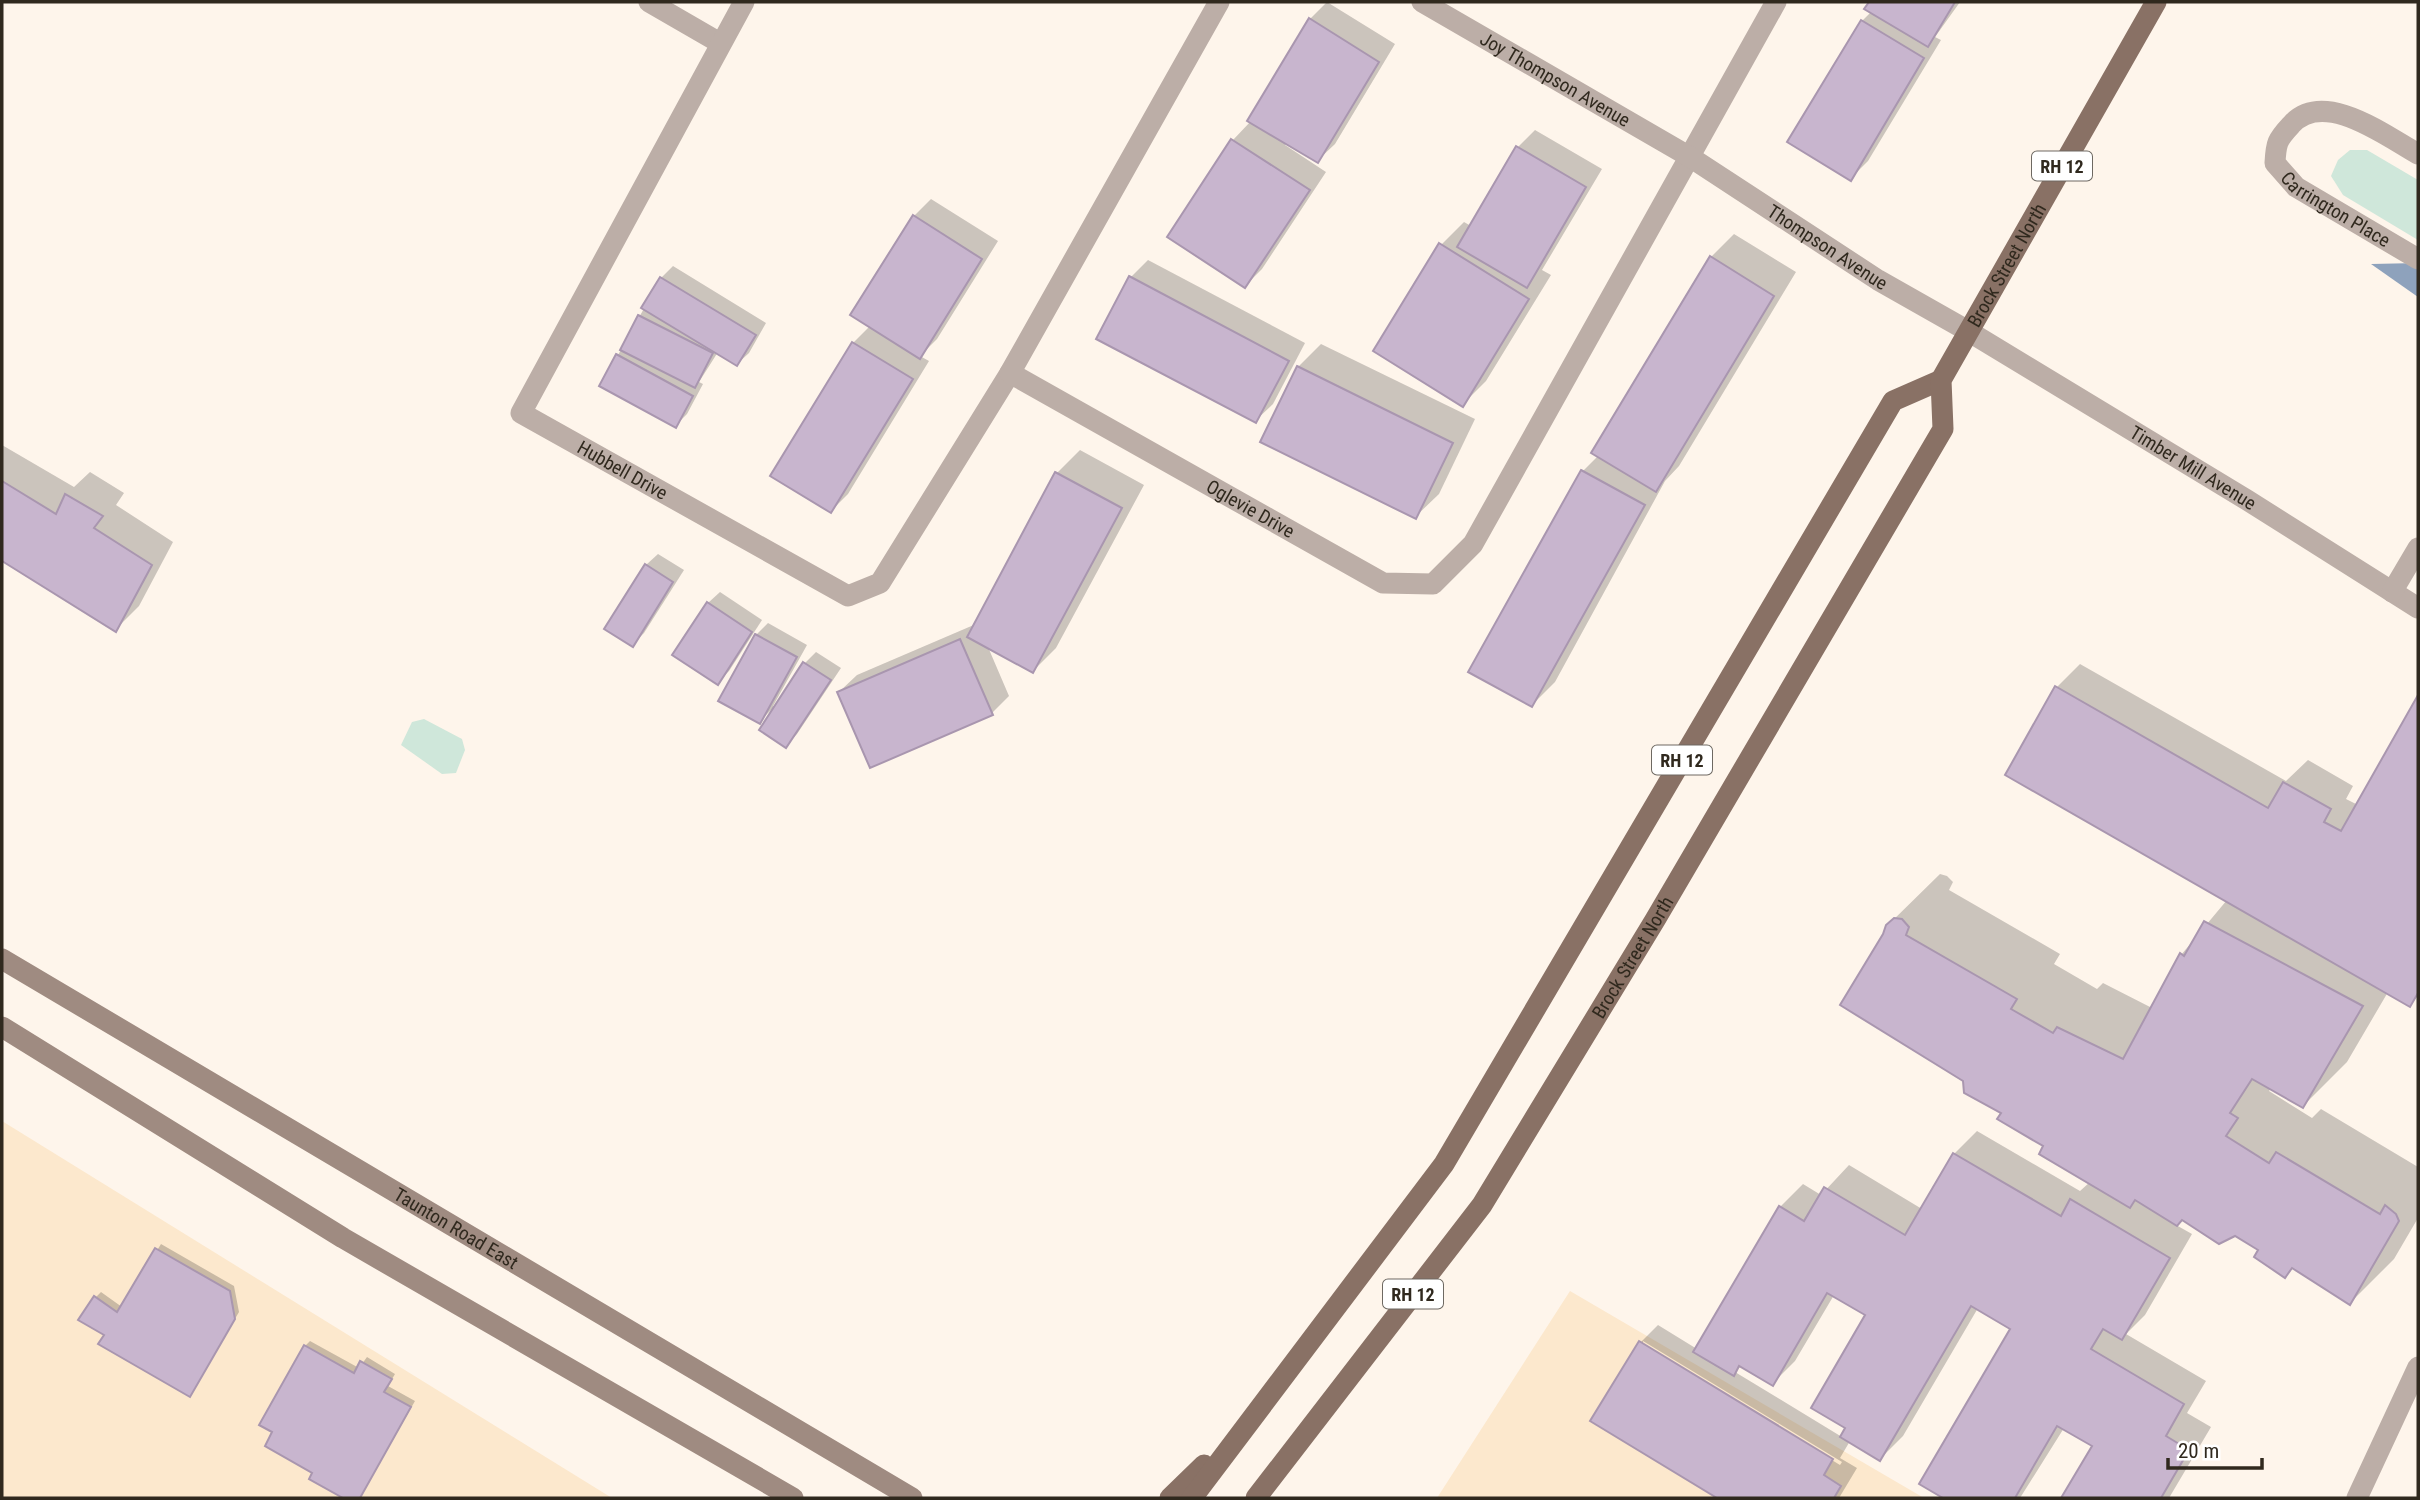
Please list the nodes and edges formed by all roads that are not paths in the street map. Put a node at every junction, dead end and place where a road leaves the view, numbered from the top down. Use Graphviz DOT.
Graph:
graph roads {
  1 [pos="649,2"];
  2 [pos="744,2"];
  3 [pos="1219,2"];
  4 [pos="1422,2"];
  5 [pos="1776,2"];
  6 [pos="2156,2"];
  7 [pos="720,43"];
  8 [pos="2418,154"];
  9 [pos="1689,158"];
  10 [pos="2418,259"];
  11 [pos="1968,331"];
  12 [pos="1010,373"];
  13 [pos="1941,380"];
  14 [pos="2418,548"];
  15 [pos="2392,592"];
  16 [pos="2418,608"];
  17 [pos="2,959"];
  18 [pos="2,1027"];
  19 [pos="2418,1367"];
  20 [pos="1269,1399"];
  21 [pos="793,1498"];
  22 [pos="912,1498"];
  23 [pos="1170,1498"];
  24 [pos="1192,1498"];
  25 [pos="1256,1498"];
  26 [pos="2357,1498"];
  1 -- 7 [label="street"];
  2 -- 7 [label="street"];
  3 -- 12 [label="street"];
  4 -- 9 [label="street, Joy Thompson Avenue"];
  5 -- 9 [label="street, Oglevie Drive"];
  6 -- 11 [label="main road, Brock Street North / RH 12"];
  7 -- 12 [label="street, Hubbell Drive"];
  8 -- 10 [label="street, Carrington Place"];
  9 -- 11 [label="street, Thompson Avenue"];
  9 -- 12 [label="street, Oglevie Drive"];
  11 -- 13 [label="main road, Brock Street North / RH 12"];
  11 -- 15 [label="street, Timber Mill Avenue"];
  13 -- 20 [label="main road, RH 12"];
  13 -- 25 [label="main road, Brock Street North / RH 12"];
  14 -- 15 [label="street"];
  15 -- 16 [label="street, Timber Mill Avenue"];
  17 -- 22 [label="main road, Taunton Road East"];
  18 -- 21 [label="main road"];
  19 -- 26 [label="street"];
  20 -- 23 [label="main road"];
  20 -- 24 [label="main road, RH 12"];
}
